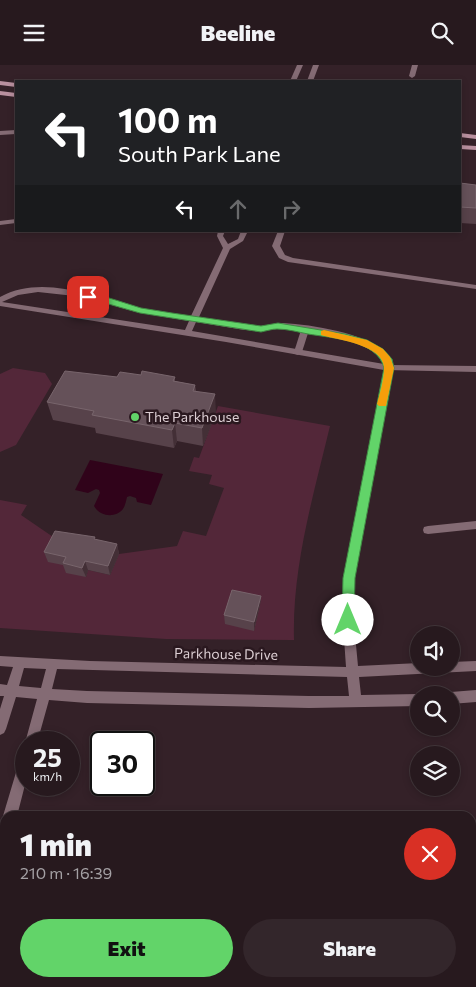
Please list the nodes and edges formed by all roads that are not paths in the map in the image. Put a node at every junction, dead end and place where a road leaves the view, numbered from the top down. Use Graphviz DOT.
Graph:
graph roads {
  1 [pos="300,65"];
  2 [pos="316,65"];
  3 [pos="415,65"];
  4 [pos="297,73"];
  5 [pos="313,74"];
  6 [pos="412,77"];
  7 [pos="294,80"];
  8 [pos="310,80"];
  9 [pos="0,83"];
  10 [pos="15,85"];
  11 [pos="0,93"];
  12 [pos="15,95"];
  13 [pos="15,132"];
  14 [pos="0,133"];
  15 [pos="461,135"];
  16 [pos="476,137"];
  17 [pos="461,147"];
  18 [pos="476,149"];
  19 [pos="15,221"];
  20 [pos="0,223"];
  21 [pos="222,232"];
  22 [pos="245,232"];
  23 [pos="282,232"];
  24 [pos="227,248"];
  25 [pos="476,287"];
  26 [pos="88,297"];
  27 [pos="0,302"];
  28 [pos="77,316"];
  29 [pos="193,319"];
  30 [pos="305,330"];
  31 [pos="188,333"];
  32 [pos="298,352"];
  33 [pos="389,368"];
  34 [pos="476,369"];
  35 [pos="476,525"];
  36 [pos="428,530"];
  37 [pos="0,661"];
  38 [pos="20,663"];
  39 [pos="53,664"];
  40 [pos="476,666"];
  41 [pos="460,667"];
  42 [pos="410,669"];
  43 [pos="352,672"];
  44 [pos="6,691"];
  45 [pos="45,695"];
  46 [pos="476,696"];
  47 [pos="460,697"];
  48 [pos="410,699"];
  49 [pos="356,701"];
  50 [pos="0,729"];
  51 [pos="34,731"];
  52 [pos="16,796"];
  53 [pos="11,811"];
  1 -- 4 [label="street"];
  2 -- 5 [label="street"];
  3 -- 6 [label="street"];
  4 -- 5 [label="street"];
  4 -- 7 [label="street"];
  5 -- 8 [label="street"];
  9 -- 10 [label="main road"];
  11 -- 12 [label="main road"];
  13 -- 14 [label="street"];
  15 -- 16 [label="main road"];
  17 -- 18 [label="main road"];
  19 -- 20 [label="street"];
  21 -- 24 [label="street"];
  22 -- 24 [label="street"];
  23 -- 25 [label="street"];
  24 -- 29 [label="street"];
  26 -- 27 [label="street"];
  26 -- 28 [label="street"];
  26 -- 29 [label="street"];
  27 -- 28 [label="street"];
  28 -- 31 [label="street"];
  29 -- 30 [label="street"];
  29 -- 31 [label="street"];
  30 -- 32 [label="street"];
  30 -- 33 [label="street"];
  31 -- 32 [label="street"];
  32 -- 33 [label="street"];
  33 -- 34 [label="street"];
  33 -- 43 [label="street"];
  35 -- 36 [label="street"];
  37 -- 38 [label="street, Parkhouse Drive"];
  38 -- 39 [label="street, Parkhouse Drive"];
  38 -- 44 [label="street"];
  39 -- 43 [label="street, Parkhouse Drive"];
  39 -- 45 [label="street"];
  40 -- 41 [label="street, Parkhouse Drive"];
  42 -- 43 [label="street, Parkhouse Drive"];
  43 -- 49 [label="street"];
  44 -- 45 [label="street"];
  44 -- 50 [label="street"];
  45 -- 49 [label="street"];
  45 -- 51 [label="street"];
  46 -- 47 [label="street"];
  48 -- 49 [label="street"];
  52 -- 53 [label="street"];
}
